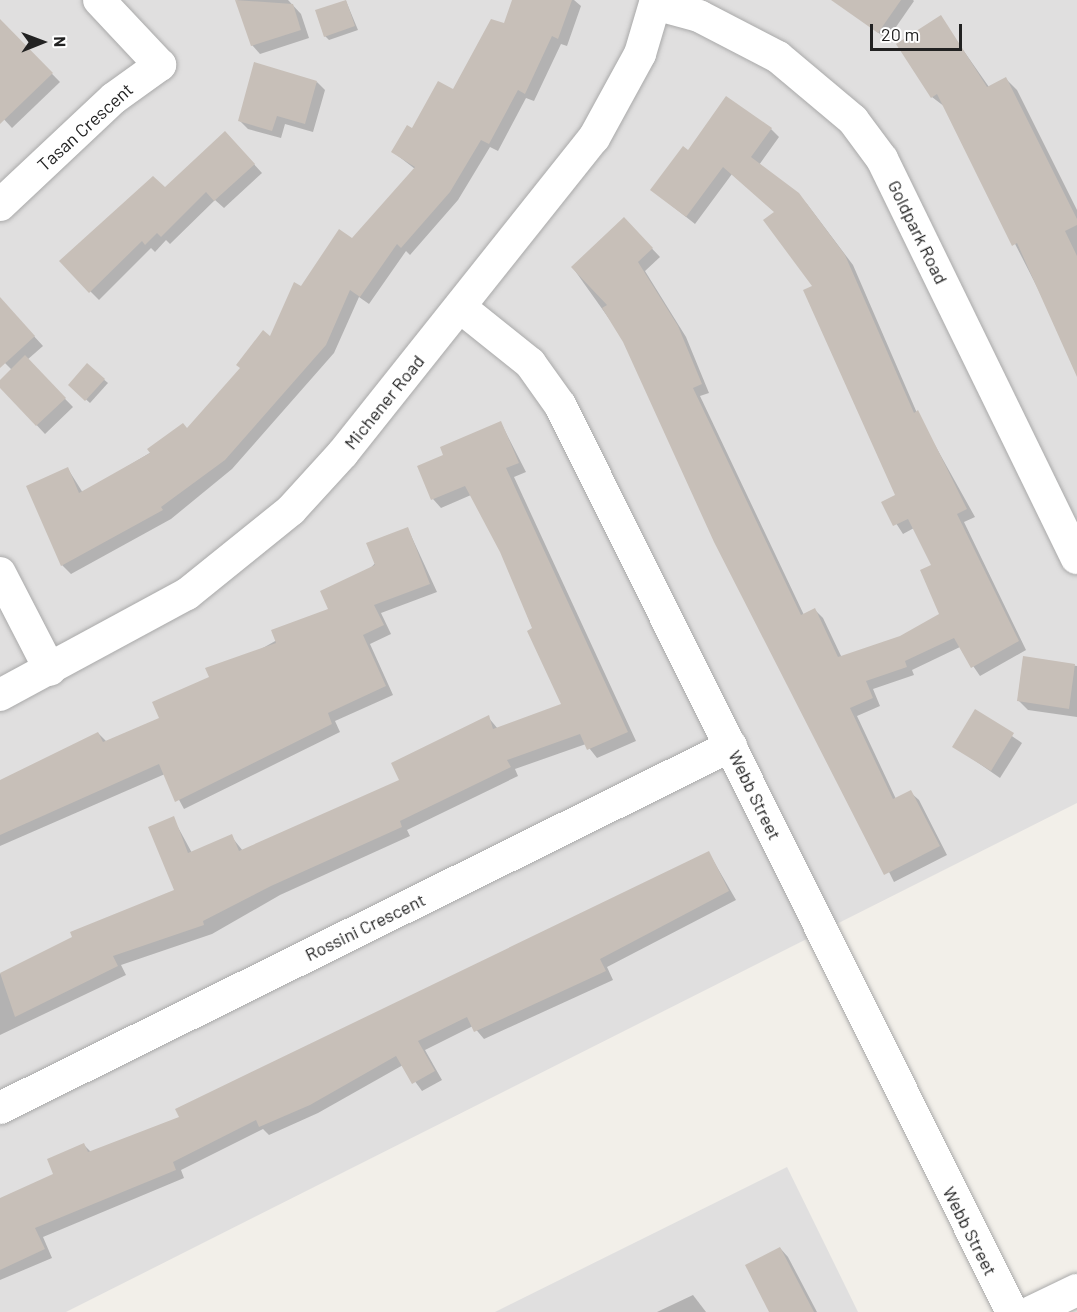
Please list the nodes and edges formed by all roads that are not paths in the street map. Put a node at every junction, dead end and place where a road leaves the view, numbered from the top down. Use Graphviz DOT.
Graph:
graph roads {
  1 [pos="99,0"];
  2 [pos="656,2"];
  3 [pos="0,205"];
  4 [pos="460,307"];
  5 [pos="1077,558"];
  6 [pos="0,573"];
  7 [pos="50,669"];
  8 [pos="0,695"];
  9 [pos="730,746"];
  10 [pos="0,1108"];
  11 [pos="1077,1290"];
  12 [pos="1012,1312"];
  13 [pos="1031,1312"];
  1 -- 3 [label="street, Tasan Crescent"];
  2 -- 4 [label="street, Michener Road"];
  2 -- 5 [label="street, Goldpark Road"];
  4 -- 7 [label="street, Michener Road"];
  4 -- 9 [label="street, Webb Street"];
  6 -- 7 [label="street"];
  7 -- 8 [label="street, Michener Road"];
  9 -- 10 [label="street, Rossini Crescent"];
  9 -- 12 [label="street, Webb Street"];
  11 -- 13 [label="street"];
}
